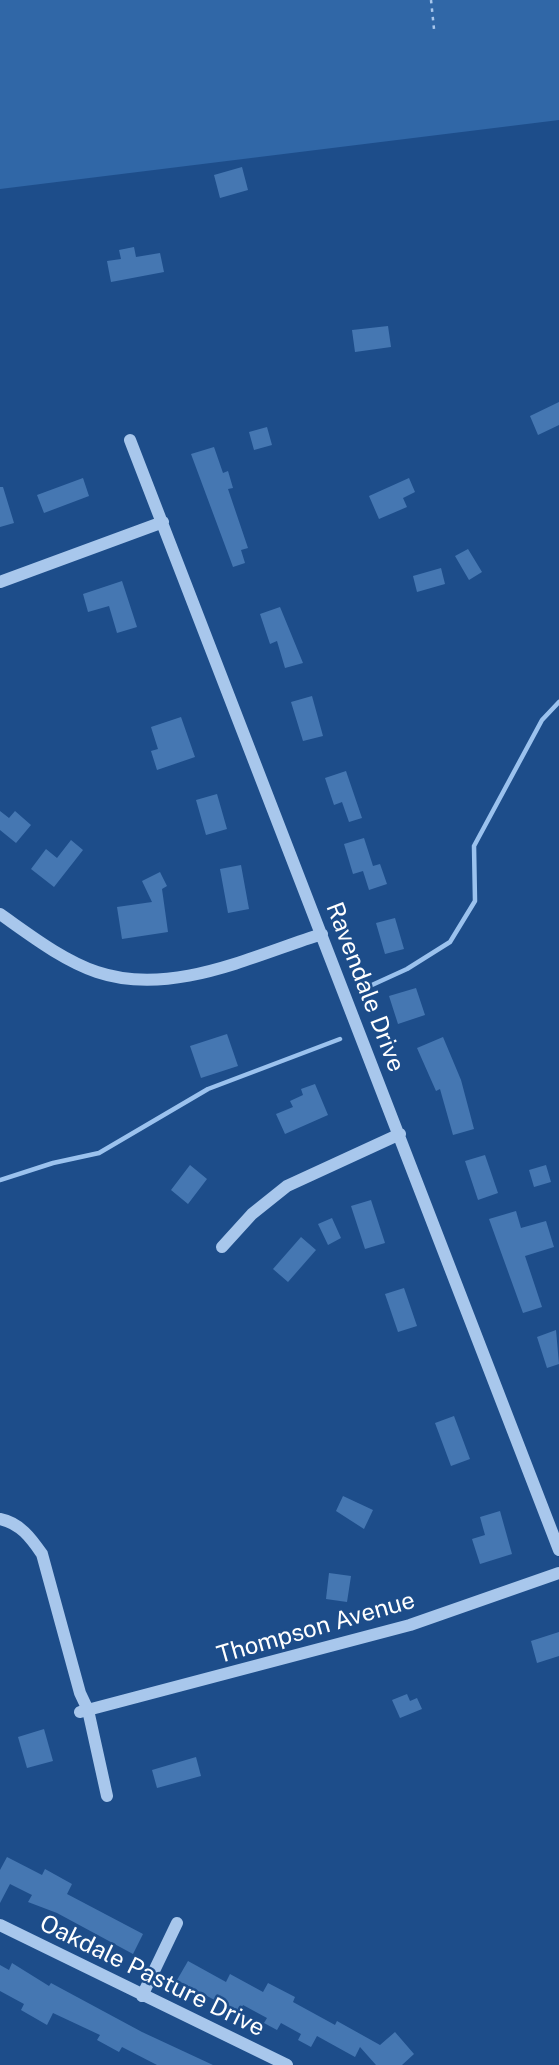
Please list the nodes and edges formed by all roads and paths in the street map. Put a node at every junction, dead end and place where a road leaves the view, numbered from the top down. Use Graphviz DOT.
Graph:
graph roads {
  1 [pos="432,0"];
  2 [pos="434,29"];
  3 [pos="130,440"];
  4 [pos="163,522"];
  5 [pos="0,582"];
  6 [pos="0,915"];
  7 [pos="322,934"];
  8 [pos="400,1134"];
  9 [pos="222,1247"];
  10 [pos="0,1519"];
  11 [pos="559,1550"];
  12 [pos="559,1573"];
  13 [pos="84,1711"];
  14 [pos="107,1796"];
  15 [pos="177,1923"];
  16 [pos="0,1925"];
  17 [pos="142,1996"];
  18 [pos="286,2065"];
  1 -- 2 [label="path"];
  3 -- 4 [label="street, Ravendale Drive"];
  4 -- 5 [label="street"];
  4 -- 7 [label="street, Ravendale Drive"];
  6 -- 7 [label="street"];
  7 -- 8 [label="street, Ravendale Drive"];
  8 -- 9 [label="street"];
  8 -- 11 [label="street, Ravendale Drive"];
  10 -- 13 [label="street"];
  12 -- 13 [label="street, Thompson Avenue"];
  13 -- 14 [label="street"];
  15 -- 17 [label="street"];
  16 -- 17 [label="street, Oakdale Pasture Drive"];
  17 -- 18 [label="street, Oakdale Pasture Drive"];
}
